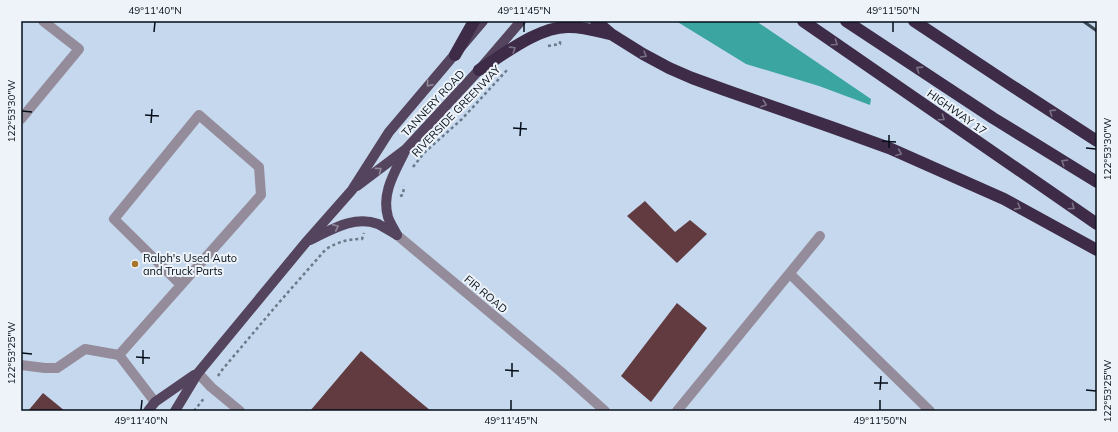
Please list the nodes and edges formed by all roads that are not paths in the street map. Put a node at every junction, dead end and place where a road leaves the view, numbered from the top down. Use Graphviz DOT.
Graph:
graph roads {
  1 [pos="43,21"];
  2 [pos="474,21"];
  3 [pos="483,21"];
  4 [pos="521,21"];
  5 [pos="596,21"];
  6 [pos="803,21"];
  7 [pos="846,21"];
  8 [pos="914,21"];
  9 [pos="611,34"];
  10 [pos="455,55"];
  11 [pos="480,70"];
  12 [pos="21,119"];
  13 [pos="1097,141"];
  14 [pos="406,150"];
  15 [pos="1097,182"];
  16 [pos="352,190"];
  17 [pos="1097,224"];
  18 [pos="397,235"];
  19 [pos="820,236"];
  20 [pos="307,241"];
  21 [pos="1097,250"];
  22 [pos="790,274"];
  23 [pos="181,285"];
  24 [pos="119,355"];
  25 [pos="21,365"];
  26 [pos="198,373"];
  27 [pos="155,402"];
  28 [pos="148,411"];
  29 [pos="175,411"];
  30 [pos="240,411"];
  31 [pos="605,411"];
  32 [pos="677,411"];
  33 [pos="930,411"];
  1 -- 12 [label="street"];
  2 -- 10 [label="highway"];
  3 -- 10 [label="main road, TANNERY ROAD"];
  4 -- 11 [label="main road, TANNERY ROAD"];
  5 -- 9 [label="highway"];
  6 -- 17 [label="highway, HIGHWAY 17, one-way"];
  15 -- 7 [label="highway, HIGHWAY 17, one-way"];
  13 -- 8 [label="highway, one-way"];
  11 -- 9 [label="highway, one-way"];
  9 -- 21 [label="highway, one-way"];
  10 -- 16 [label="main road, TANNERY ROAD, one-way"];
  11 -- 14 [label="main road, TANNERY ROAD"];
  16 -- 14 [label="main road, TANNERY ROAD, one-way"];
  14 -- 18 [label="main road"];
  16 -- 20 [label="main road, TANNERY ROAD"];
  20 -- 18 [label="main road, one-way"];
  18 -- 31 [label="street, FIR ROAD"];
  19 -- 22 [label="street"];
  20 -- 26 [label="main road, TANNERY ROAD"];
  22 -- 32 [label="street"];
  22 -- 33 [label="street"];
  23 -- 23 [label="street"];
  23 -- 24 [label="street"];
  24 -- 25 [label="street"];
  24 -- 27 [label="street"];
  26 -- 27 [label="main road, TANNERY ROAD"];
  26 -- 29 [label="main road, TANNERY ROAD"];
  26 -- 30 [label="street"];
  27 -- 28 [label="main road, TANNERY ROAD"];
}
